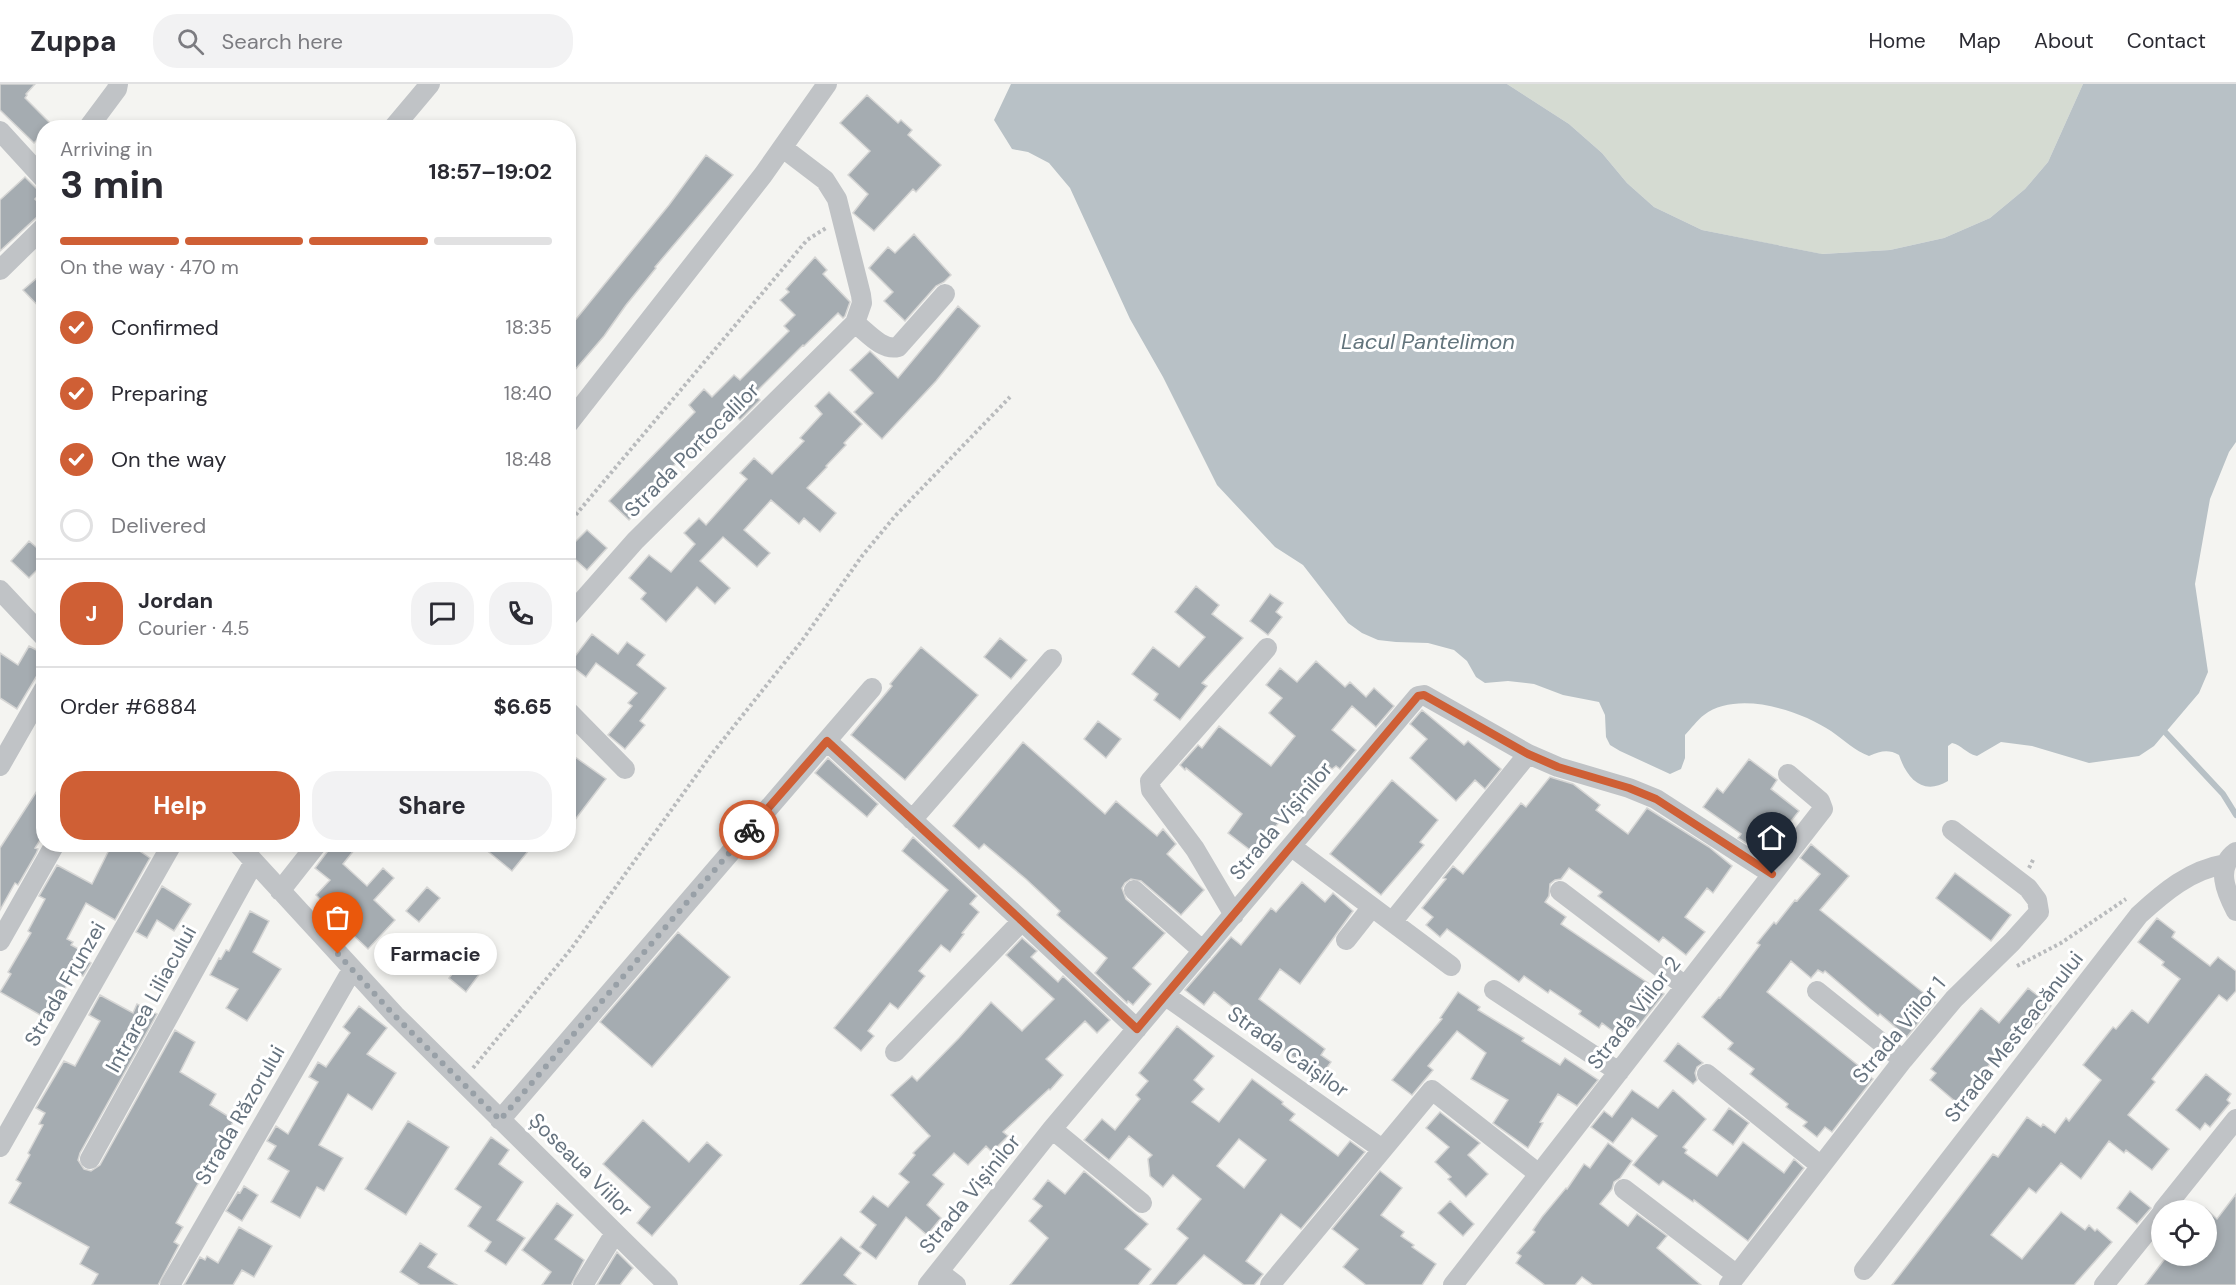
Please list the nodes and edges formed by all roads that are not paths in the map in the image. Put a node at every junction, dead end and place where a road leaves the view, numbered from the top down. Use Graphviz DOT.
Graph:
graph roads {
  1 [pos="118,84"];
  2 [pos="430,84"];
  3 [pos="827,84"];
  4 [pos="94,120"];
  5 [pos="400,120"];
  6 [pos="0,131"];
  7 [pos="783,148"];
  8 [pos="36,170"];
  9 [pos="36,235"];
  10 [pos="0,270"];
  11 [pos="945,294"];
  12 [pos="855,323"];
  13 [pos="576,414"];
  14 [pos="0,590"];
  15 [pos="576,608"];
  16 [pos="36,629"];
  17 [pos="1267,648"];
  18 [pos="1052,659"];
  19 [pos="872,688"];
  20 [pos="36,703"];
  21 [pos="576,719"];
  22 [pos="827,741"];
  23 [pos="1528,754"];
  24 [pos="0,766"];
  25 [pos="625,769"];
  26 [pos="1788,774"];
  27 [pos="912,820"];
  28 [pos="1952,830"];
  29 [pos="1292,846"];
  30 [pos="50,852"];
  31 [pos="167,852"];
  32 [pos="245,852"];
  33 [pos="311,852"];
  34 [pos="2231,857"];
  35 [pos="254,862"];
  36 [pos="1772,874"];
  37 [pos="1134,890"];
  38 [pos="280,891"];
  39 [pos="1560,891"];
  40 [pos="1372,907"];
  41 [pos="2236,911"];
  42 [pos="1234,915"];
  43 [pos="1022,921"];
  44 [pos="1392,922"];
  45 [pos="1346,940"];
  46 [pos="0,941"];
  47 [pos="1203,951"];
  48 [pos="1451,966"];
  49 [pos="352,970"];
  50 [pos="1685,986"];
  51 [pos="1494,990"];
  52 [pos="1817,991"];
  53 [pos="1166,996"];
  54 [pos="1137,1029"];
  55 [pos="896,1052"];
  56 [pos="1903,1060"];
  57 [pos="1618,1072"];
  58 [pos="1707,1074"];
  59 [pos="2236,1119"];
  60 [pos="500,1120"];
  61 [pos="1052,1129"];
  62 [pos="0,1147"];
  63 [pos="1382,1149"];
  64 [pos="90,1159"];
  65 [pos="1821,1166"];
  66 [pos="1539,1174"];
  67 [pos="1624,1189"];
  68 [pos="2172,1200"];
  69 [pos="1142,1203"];
  70 [pos="2151,1226"];
  71 [pos="615,1233"];
  72 [pos="1864,1270"];
  73 [pos="933,1278"];
  74 [pos="1733,1280"];
  75 [pos="170,1285"];
  76 [pos="583,1285"];
  77 [pos="668,1285"];
  78 [pos="956,1285"];
  79 [pos="1270,1285"];
  80 [pos="1453,1285"];
  81 [pos="2104,1285"];
  1 -- 4 [label="street"];
  2 -- 5 [label="street"];
  3 -- 7 [label="street"];
  6 -- 8 [label="street"];
  7 -- 12 [label="street"];
  7 -- 13 [label="street"];
  9 -- 10 [label="street"];
  11 -- 12 [label="street"];
  12 -- 15 [label="street, Strada Portocalilor"];
  14 -- 16 [label="street"];
  17 -- 42 [label="street"];
  18 -- 27 [label="street"];
  19 -- 22 [label="street"];
  20 -- 24 [label="street"];
  21 -- 25 [label="street"];
  22 -- 27 [label="street"];
  22 -- 60 [label="street"];
  23 -- 29 [label="street, Strada Vișinilor"];
  23 -- 36 [label="street, Strada Vișinilor"];
  23 -- 44 [label="street"];
  26 -- 36 [label="street, Strada Viilor 2"];
  27 -- 43 [label="street"];
  28 -- 56 [label="street, Strada Viilor 1"];
  29 -- 40 [label="street"];
  29 -- 42 [label="street, Strada Vișinilor"];
  30 -- 46 [label="street"];
  31 -- 62 [label="street, Strada Frunzei"];
  32 -- 35 [label="street, Șoseaua Viilor"];
  33 -- 38 [label="street"];
  34 -- 41 [label="street, Strada Mesteacănului"];
  34 -- 72 [label="street, Strada Mesteacănului"];
  35 -- 38 [label="street, Șoseaua Viilor"];
  35 -- 64 [label="street, Intrarea Liliacului"];
  36 -- 50 [label="street, Strada Viilor 2"];
  37 -- 47 [label="street"];
  38 -- 49 [label="street, Șoseaua Viilor"];
  39 -- 50 [label="street"];
  40 -- 44 [label="street"];
  40 -- 45 [label="street"];
  42 -- 47 [label="street, Strada Vișinilor"];
  43 -- 54 [label="street"];
  43 -- 55 [label="street"];
  44 -- 48 [label="street"];
  47 -- 53 [label="street, Strada Vișinilor"];
  49 -- 60 [label="street, Șoseaua Viilor"];
  49 -- 75 [label="street, Strada Răzorului"];
  50 -- 57 [label="street, Strada Viilor 2"];
  51 -- 57 [label="street"];
  52 -- 56 [label="street"];
  53 -- 54 [label="street, Strada Vișinilor"];
  53 -- 63 [label="street, Strada Caișilor"];
  54 -- 61 [label="street, Strada Vișinilor"];
  56 -- 65 [label="street, Strada Viilor 1"];
  57 -- 66 [label="street, Strada Viilor 2"];
  58 -- 65 [label="street"];
  59 -- 68 [label="street"];
  60 -- 71 [label="street, Șoseaua Viilor"];
  61 -- 69 [label="street"];
  61 -- 73 [label="street, Strada Vișinilor"];
  63 -- 66 [label="street"];
  63 -- 79 [label="street"];
  65 -- 74 [label="street, Strada Viilor 1"];
  66 -- 80 [label="street, Strada Viilor 2"];
  67 -- 74 [label="street"];
  70 -- 81 [label="street"];
  71 -- 76 [label="street"];
  71 -- 77 [label="street, Șoseaua Viilor"];
  73 -- 78 [label="street"];
}
